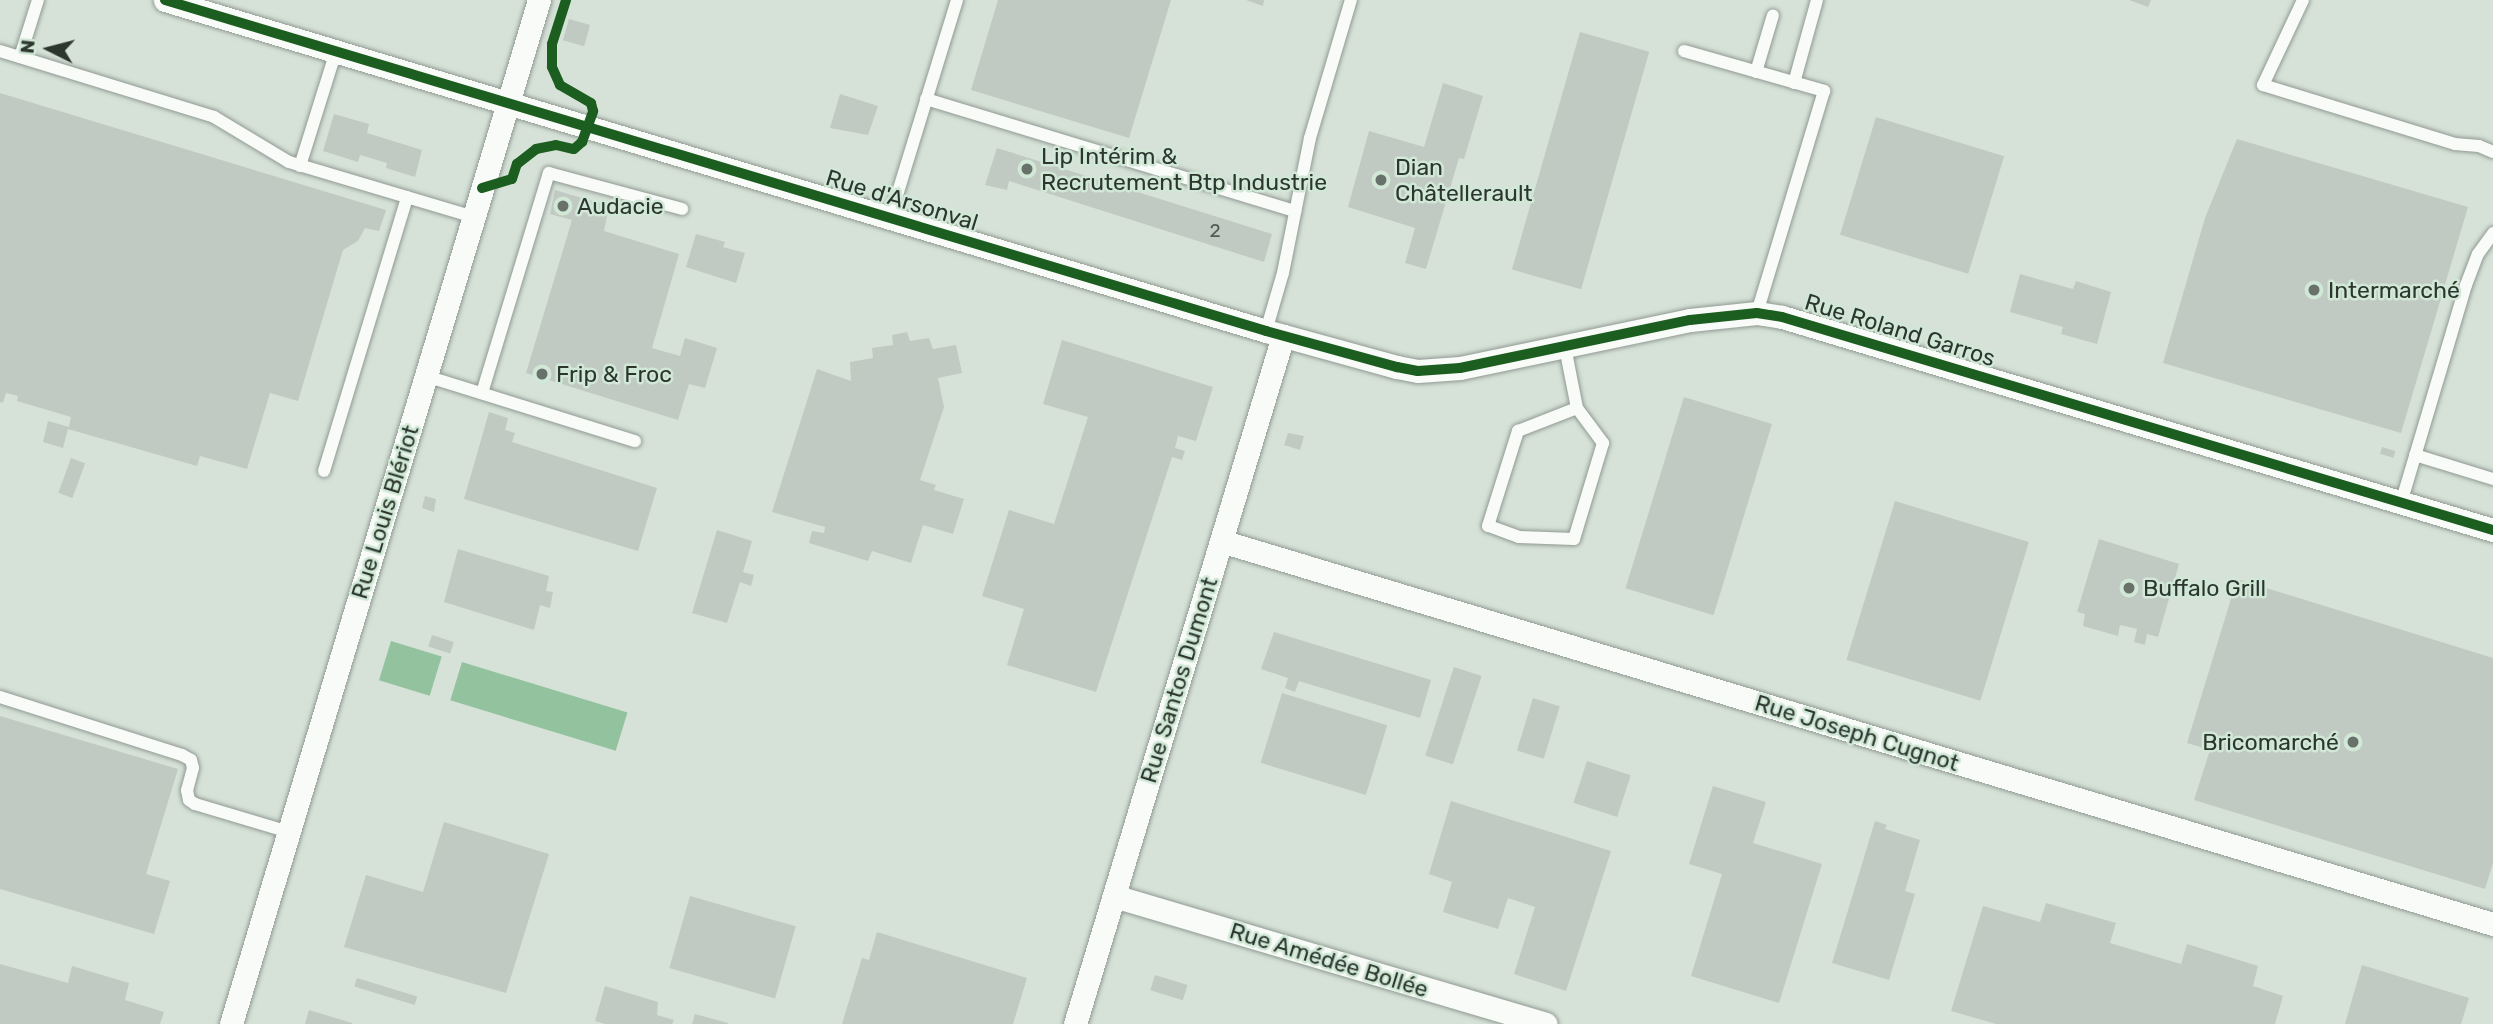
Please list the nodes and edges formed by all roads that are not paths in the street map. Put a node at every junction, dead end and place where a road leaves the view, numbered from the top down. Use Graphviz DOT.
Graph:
graph roads {
  1 [pos="38,0"];
  2 [pos="165,0"];
  3 [pos="540,0"];
  4 [pos="957,0"];
  5 [pos="1351,0"];
  6 [pos="1817,0"];
  7 [pos="2303,0"];
  8 [pos="1773,15"];
  9 [pos="0,51"];
  10 [pos="336,51"];
  11 [pos="1684,51"];
  12 [pos="20,57"];
  13 [pos="1756,72"];
  14 [pos="1794,83"];
  15 [pos="926,99"];
  16 [pos="508,103"];
  17 [pos="2493,152"];
  18 [pos="300,166"];
  19 [pos="407,197"];
  20 [pos="682,209"];
  21 [pos="1295,211"];
  22 [pos="474,217"];
  23 [pos="890,218"];
  24 [pos="2493,233"];
  25 [pos="1757,313"];
  26 [pos="1275,333"];
  27 [pos="1565,347"];
  28 [pos="426,376"];
  29 [pos="482,393"];
  30 [pos="1577,408"];
  31 [pos="635,440"];
  32 [pos="2415,455"];
  33 [pos="324,471"];
  34 [pos="2493,479"];
  35 [pos="2401,503"];
  36 [pos="2493,530"];
  37 [pos="1221,541"];
  38 [pos="0,697"];
  39 [pos="289,832"];
  40 [pos="1114,896"];
  41 [pos="2493,924"];
  42 [pos="231,1024"];
  43 [pos="1075,1024"];
  44 [pos="1545,1024"];
  1 -- 12 [label="lane"];
  2 -- 10 [label="street, Rue d'Arsonval"];
  3 -- 16 [label="street, Rue Louis Blériot"];
  4 -- 15 [label="lane"];
  5 -- 21 [label="lane"];
  6 -- 14 [label="lane"];
  7 -- 17 [label="lane"];
  8 -- 13 [label="lane"];
  9 -- 12 [label="lane"];
  10 -- 16 [label="street, Rue d'Arsonval"];
  10 -- 18 [label="lane"];
  11 -- 13 [label="lane"];
  12 -- 18 [label="lane"];
  13 -- 14 [label="lane"];
  14 -- 25 [label="lane"];
  15 -- 21 [label="lane"];
  15 -- 23 [label="lane"];
  16 -- 22 [label="street, Rue Louis Blériot"];
  16 -- 23 [label="street, Rue d'Arsonval"];
  18 -- 19 [label="lane"];
  19 -- 22 [label="lane"];
  19 -- 33 [label="lane"];
  20 -- 29 [label="lane"];
  21 -- 26 [label="lane"];
  22 -- 28 [label="street, Rue Louis Blériot"];
  23 -- 26 [label="street, Rue d'Arsonval"];
  24 -- 32 [label="lane"];
  25 -- 27 [label="street, Rue Roland Garros"];
  25 -- 35 [label="street, Rue Roland Garros"];
  26 -- 27 [label="street, Rue Roland Garros"];
  26 -- 37 [label="street, Rue Santos Dumont"];
  27 -- 30 [label="lane"];
  28 -- 29 [label="lane"];
  28 -- 39 [label="street, Rue Louis Blériot"];
  29 -- 31 [label="lane"];
  30 -- 30 [label="lane"];
  32 -- 34 [label="lane"];
  32 -- 35 [label="lane"];
  35 -- 36 [label="street, Rue Roland Garros"];
  37 -- 40 [label="street, Rue Santos Dumont"];
  37 -- 41 [label="street, Rue Joseph Cugnot"];
  38 -- 39 [label="lane"];
  39 -- 42 [label="street, Rue Louis Blériot"];
  40 -- 43 [label="street, Rue Santos Dumont"];
  40 -- 44 [label="street, Rue Amédée Bollée"];
}
